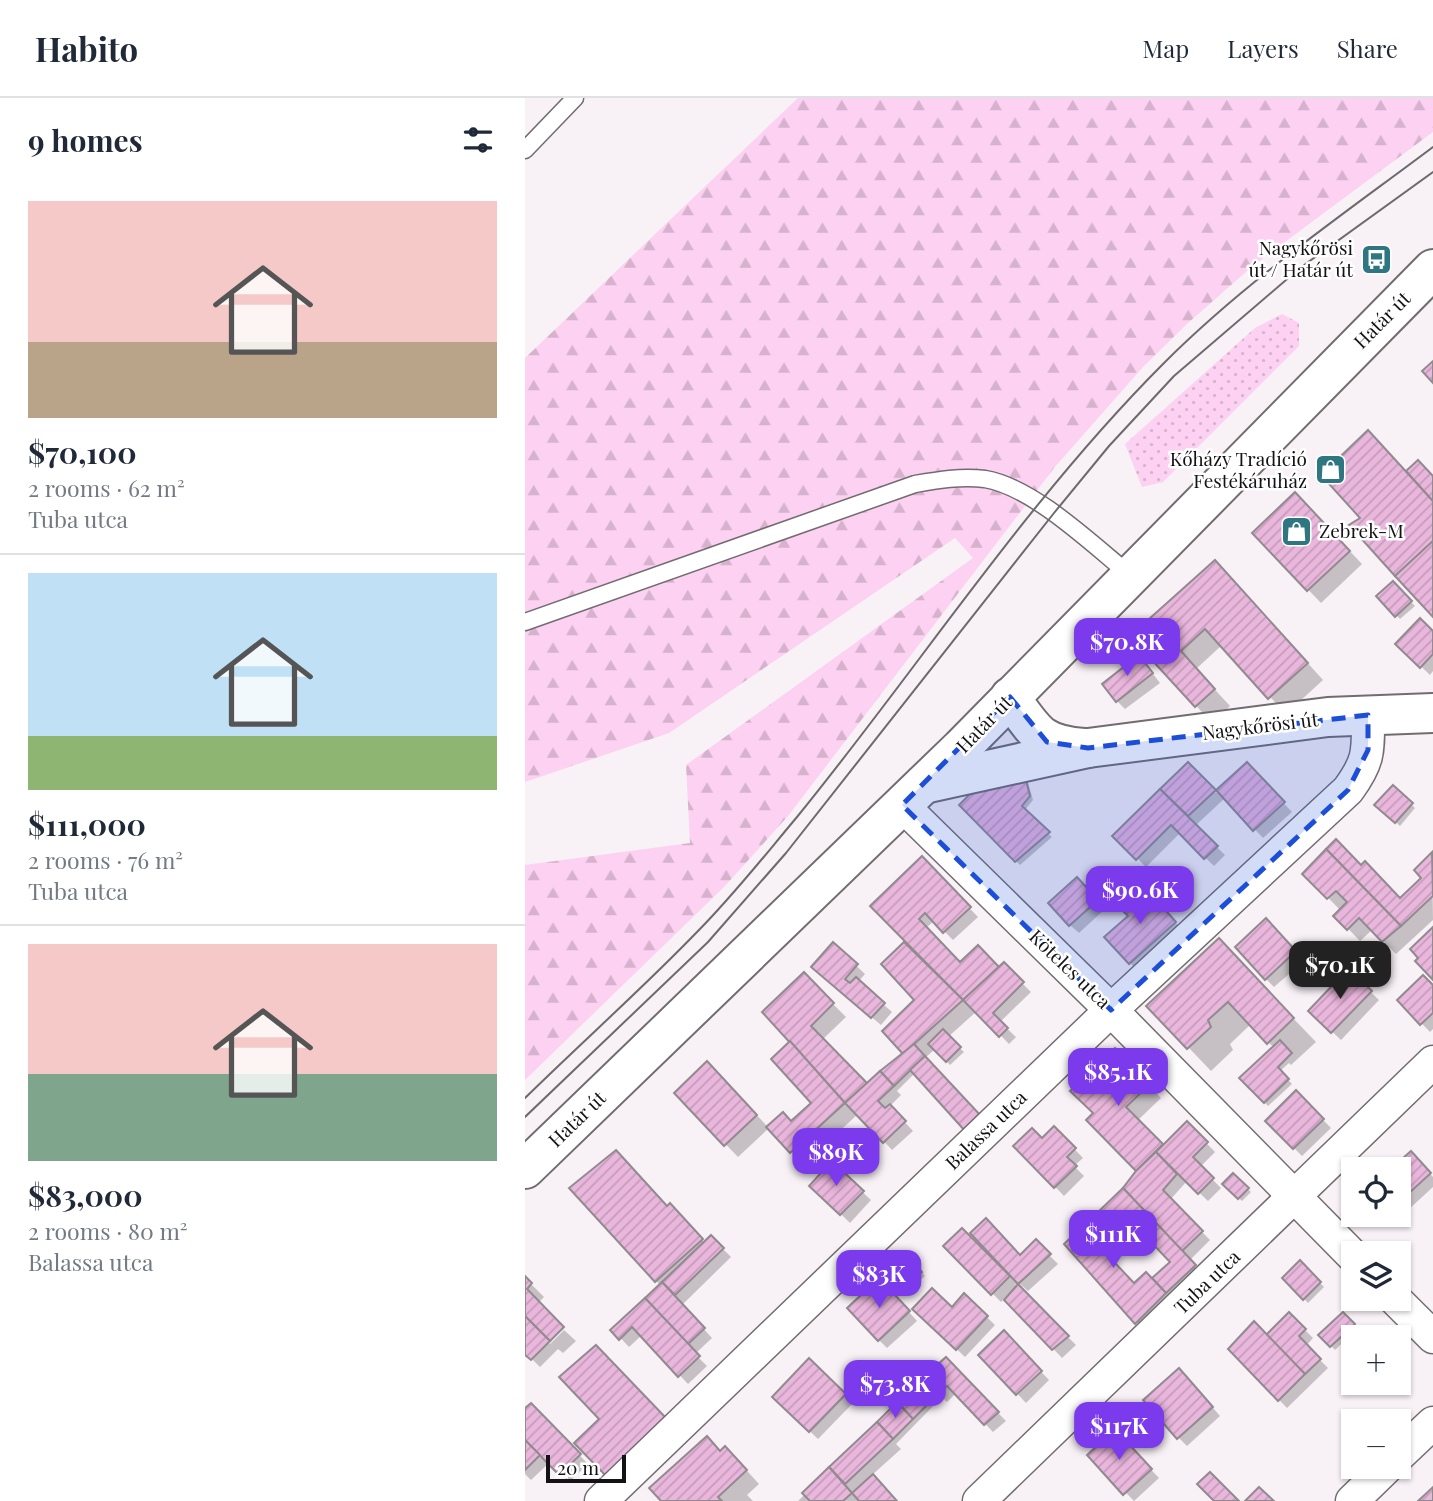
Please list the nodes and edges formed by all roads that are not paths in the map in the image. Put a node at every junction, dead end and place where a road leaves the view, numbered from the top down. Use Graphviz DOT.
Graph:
graph roads {
  1 [pos="575,98"];
  2 [pos="525,150"];
  3 [pos="1433,269"];
  4 [pos="1130,575"];
  5 [pos="525,622"];
  6 [pos="1010,697"];
  7 [pos="1433,713"];
  8 [pos="1368,715"];
  9 [pos="1088,748"];
  10 [pos="913,795"];
  11 [pos="1111,1010"];
  12 [pos="1433,1062"];
  13 [pos="525,1169"];
  14 [pos="1295,1198"];
  15 [pos="1341,1244"];
  16 [pos="1407,1311"];
  17 [pos="1433,1338"];
  18 [pos="1433,1423"];
  19 [pos="1411,1444"];
  20 [pos="1375,1479"];
  21 [pos="601,1501"];
  22 [pos="979,1501"];
  23 [pos="1352,1501"];
  1 -- 2 [label="lane"];
  3 -- 4 [label="main road, Határ út"];
  4 -- 5 [label="lane"];
  4 -- 6 [label="main road, Határ út"];
  6 -- 9 [label="main road"];
  6 -- 10 [label="main road, Határ út"];
  7 -- 8 [label="main road, Nagykőrösi út"];
  8 -- 9 [label="main road, Nagykőrösi út"];
  8 -- 11 [label="street, Balassa utca"];
  9 -- 10 [label="main road"];
  10 -- 11 [label="street, Köteles utca"];
  10 -- 13 [label="main road, Határ út"];
  11 -- 14 [label="street, Köteles utca"];
  11 -- 21 [label="street, Balassa utca"];
  12 -- 14 [label="street, Tuba utca"];
  14 -- 15 [label="street, Köteles utca"];
  14 -- 22 [label="street, Tuba utca"];
  16 -- 17 [label="street"];
  18 -- 19 [label="street"];
  20 -- 23 [label="street"];
}
